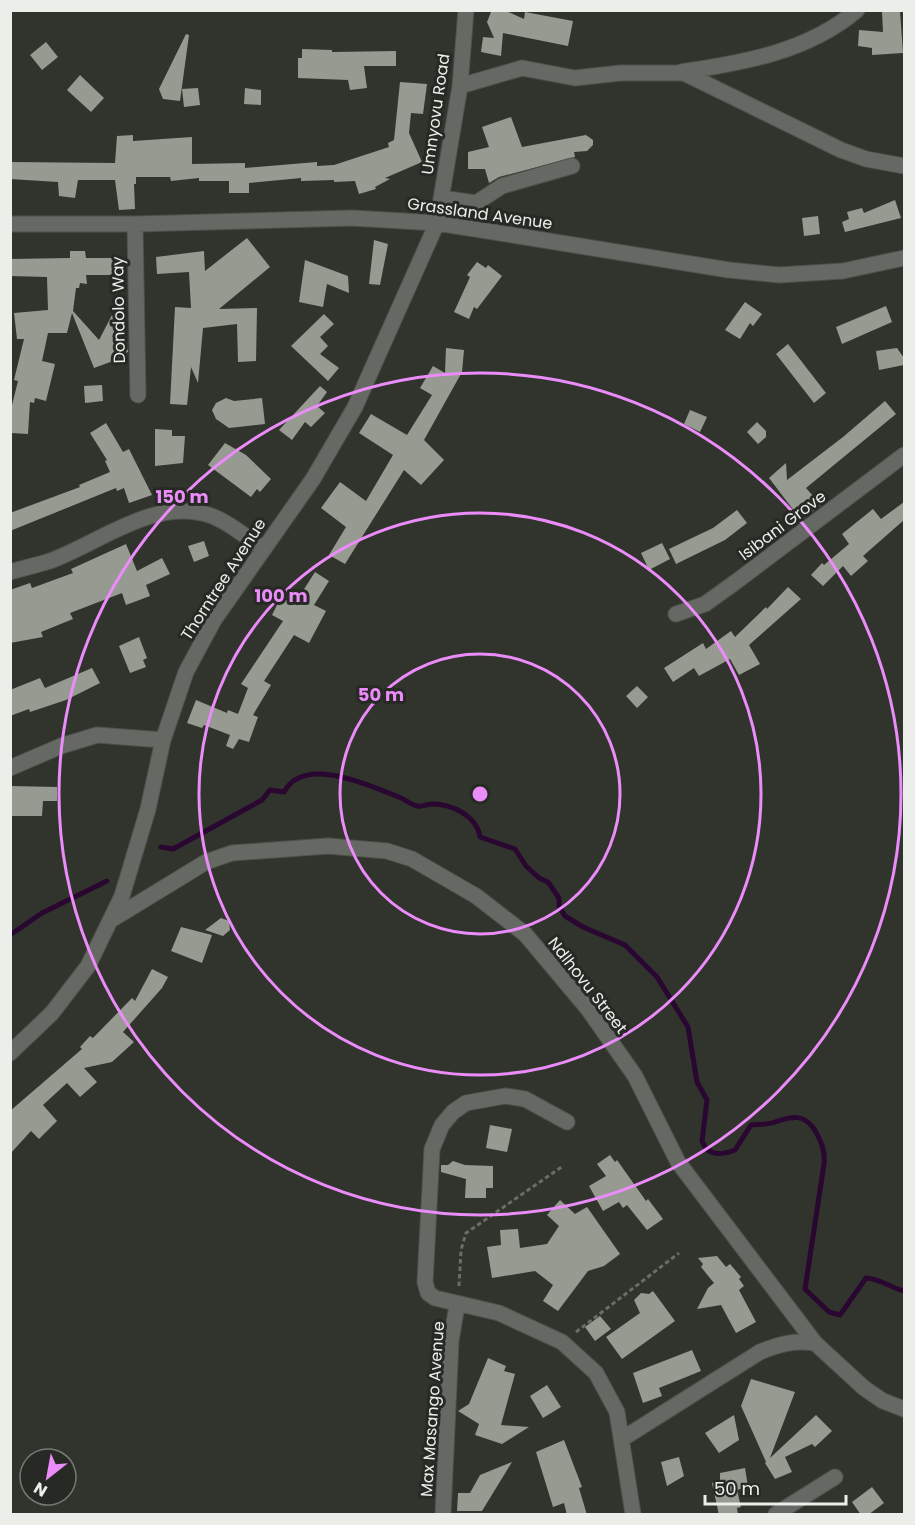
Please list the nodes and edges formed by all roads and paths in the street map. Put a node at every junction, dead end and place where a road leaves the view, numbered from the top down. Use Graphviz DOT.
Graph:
graph roads {
  1 [pos="466,10"];
  2 [pos="857,10"];
  3 [pos="678,73"];
  4 [pos="460,86"];
  5 [pos="904,165"];
  6 [pos="572,166"];
  7 [pos="441,198"];
  8 [pos="437,223"];
  9 [pos="10,224"];
  10 [pos="135,224"];
  11 [pos="904,258"];
  12 [pos="138,395"];
  13 [pos="904,454"];
  14 [pos="263,549"];
  15 [pos="10,572"];
  16 [pos="676,614"];
  17 [pos="162,740"];
  18 [pos="10,768"];
  19 [pos="111,920"];
  20 [pos="10,1053"];
  21 [pos="567,1122"];
  22 [pos="563,1166"];
  23 [pos="679,1252"];
  24 [pos="457,1305"];
  25 [pos="562,1342"];
  26 [pos="815,1343"];
  27 [pos="904,1409"];
  28 [pos="622,1439"];
  29 [pos="835,1477"];
  30 [pos="443,1515"];
  31 [pos="633,1515"];
  32 [pos="776,1515"];
  1 -- 4 [label="street, Umnyovu Road"];
  2 -- 3 [label="street"];
  3 -- 4 [label="street"];
  3 -- 5 [label="street"];
  4 -- 7 [label="street, Umnyovu Road"];
  6 -- 7 [label="street"];
  7 -- 8 [label="street, Umnyovu Road"];
  8 -- 10 [label="street, Grassland Avenue"];
  8 -- 11 [label="street, Grassland Avenue"];
  8 -- 14 [label="street, Thorntree Avenue"];
  9 -- 10 [label="street, Grassland Avenue"];
  10 -- 12 [label="street, Dondolo Way"];
  13 -- 16 [label="street, Isibani Grove"];
  14 -- 15 [label="street"];
  14 -- 17 [label="street, Thorntree Avenue"];
  17 -- 18 [label="street"];
  17 -- 19 [label="street, Thorntree Avenue"];
  19 -- 20 [label="street, Thorntree Avenue"];
  19 -- 26 [label="street, Ndlhovu Street"];
  21 -- 24 [label="street"];
  22 -- 24 [label="path"];
  23 -- 25 [label="path"];
  24 -- 25 [label="street"];
  24 -- 30 [label="street, Max Masango Avenue"];
  25 -- 28 [label="street"];
  26 -- 27 [label="street, Ndlhovu Street"];
  26 -- 28 [label="street"];
  28 -- 31 [label="street"];
  29 -- 32 [label="street"];
}
